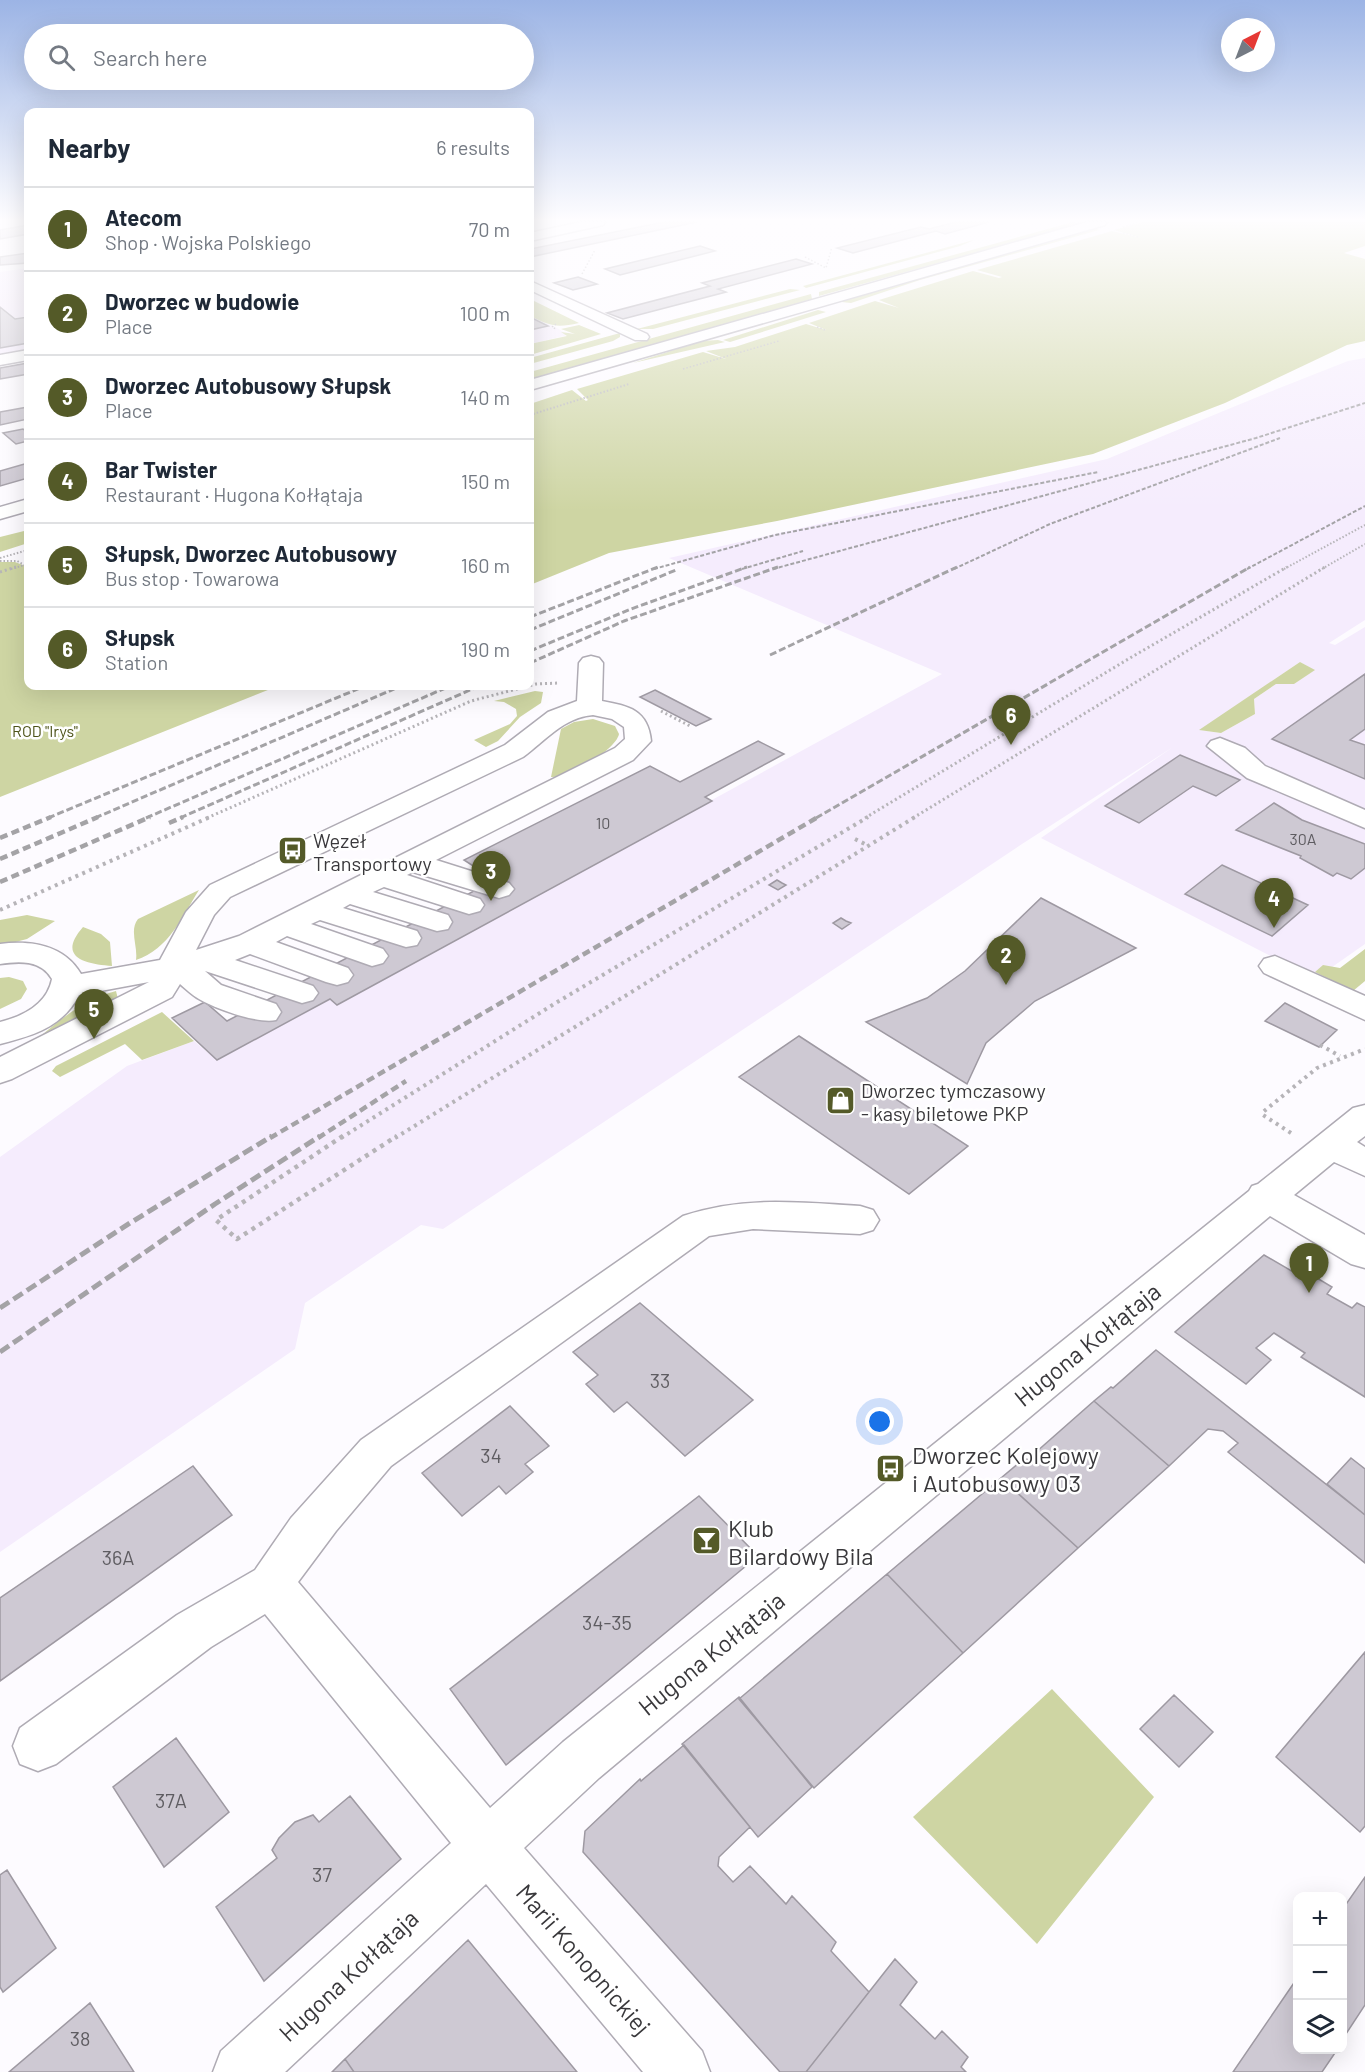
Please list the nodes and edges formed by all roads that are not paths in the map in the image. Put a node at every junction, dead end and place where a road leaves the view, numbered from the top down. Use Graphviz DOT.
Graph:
graph roads {
  1 [pos="602,319"];
  2 [pos="708,319"];
  3 [pos="762,319"];
  4 [pos="641,337"];
  5 [pos="24,356"];
  6 [pos="0,360"];
  7 [pos="534,367"];
  8 [pos="534,384"];
  9 [pos="24,506"];
  10 [pos="0,513"];
  11 [pos="24,526"];
  12 [pos="0,532"];
  13 [pos="591,663"];
  14 [pos="590,707"];
  15 [pos="1220,746"];
  16 [pos="1365,820"];
  17 [pos="411,862"];
  18 [pos="382,876"];
  19 [pos="499,889"];
  20 [pos="348,894"];
  21 [pos="469,905"];
  22 [pos="317,909"];
  23 [pos="437,922"];
  24 [pos="285,925"];
  25 [pos="406,939"];
  26 [pos="250,943"];
  27 [pos="0,954"];
  28 [pos="372,956"];
  29 [pos="188,962"];
  30 [pos="1275,966"];
  31 [pos="337,975"];
  32 [pos="68,987"];
  33 [pos="302,993"];
  34 [pos="1365,1010"];
  35 [pos="265,1012"];
  36 [pos="13,1029"];
  37 [pos="0,1060"];
  38 [pos="0,1071"];
  39 [pos="1365,1117"];
  40 [pos="1331,1144"];
  41 [pos="1365,1163"];
  42 [pos="1265,1196"];
  43 [pos="860,1220"];
  44 [pos="1365,1253"];
  45 [pos="271,1585"];
  46 [pos="38,1746"];
  47 [pos="487,1846"];
  48 [pos="242,2072"];
  49 [pos="681,2072"];
  1 -- 4 [label="street"];
  2 -- 4 [label="street"];
  3 -- 8 [label="street"];
  4 -- 7 [label="street"];
  5 -- 6 [label="street"];
  9 -- 10 [label="street"];
  11 -- 12 [label="street"];
  13 -- 14 [label="street"];
  14 -- 17 [label="street"];
  14 -- 29 [label="street"];
  15 -- 16 [label="street"];
  17 -- 18 [label="street"];
  17 -- 19 [label="street"];
  18 -- 20 [label="street"];
  18 -- 21 [label="street"];
  20 -- 22 [label="street"];
  20 -- 23 [label="street"];
  22 -- 24 [label="street"];
  22 -- 25 [label="street"];
  24 -- 26 [label="street"];
  24 -- 28 [label="street"];
  26 -- 29 [label="street"];
  26 -- 31 [label="street"];
  27 -- 32 [label="street"];
  29 -- 32 [label="street"];
  29 -- 33 [label="street"];
  29 -- 35 [label="street"];
  29 -- 38 [label="street"];
  30 -- 34 [label="street"];
  32 -- 36 [label="street"];
  36 -- 37 [label="street"];
  39 -- 40 [label="street, Hugona Kołłątaja"];
  40 -- 41 [label="street"];
  40 -- 42 [label="street, Hugona Kołłątaja"];
  42 -- 44 [label="street"];
  42 -- 47 [label="street, Hugona Kołłątaja"];
  43 -- 45 [label="street"];
  45 -- 46 [label="street"];
  45 -- 47 [label="street, Marii Konopnickiej"];
  47 -- 48 [label="street, Hugona Kołłątaja"];
  47 -- 49 [label="street, Marii Konopnickiej"];
}
